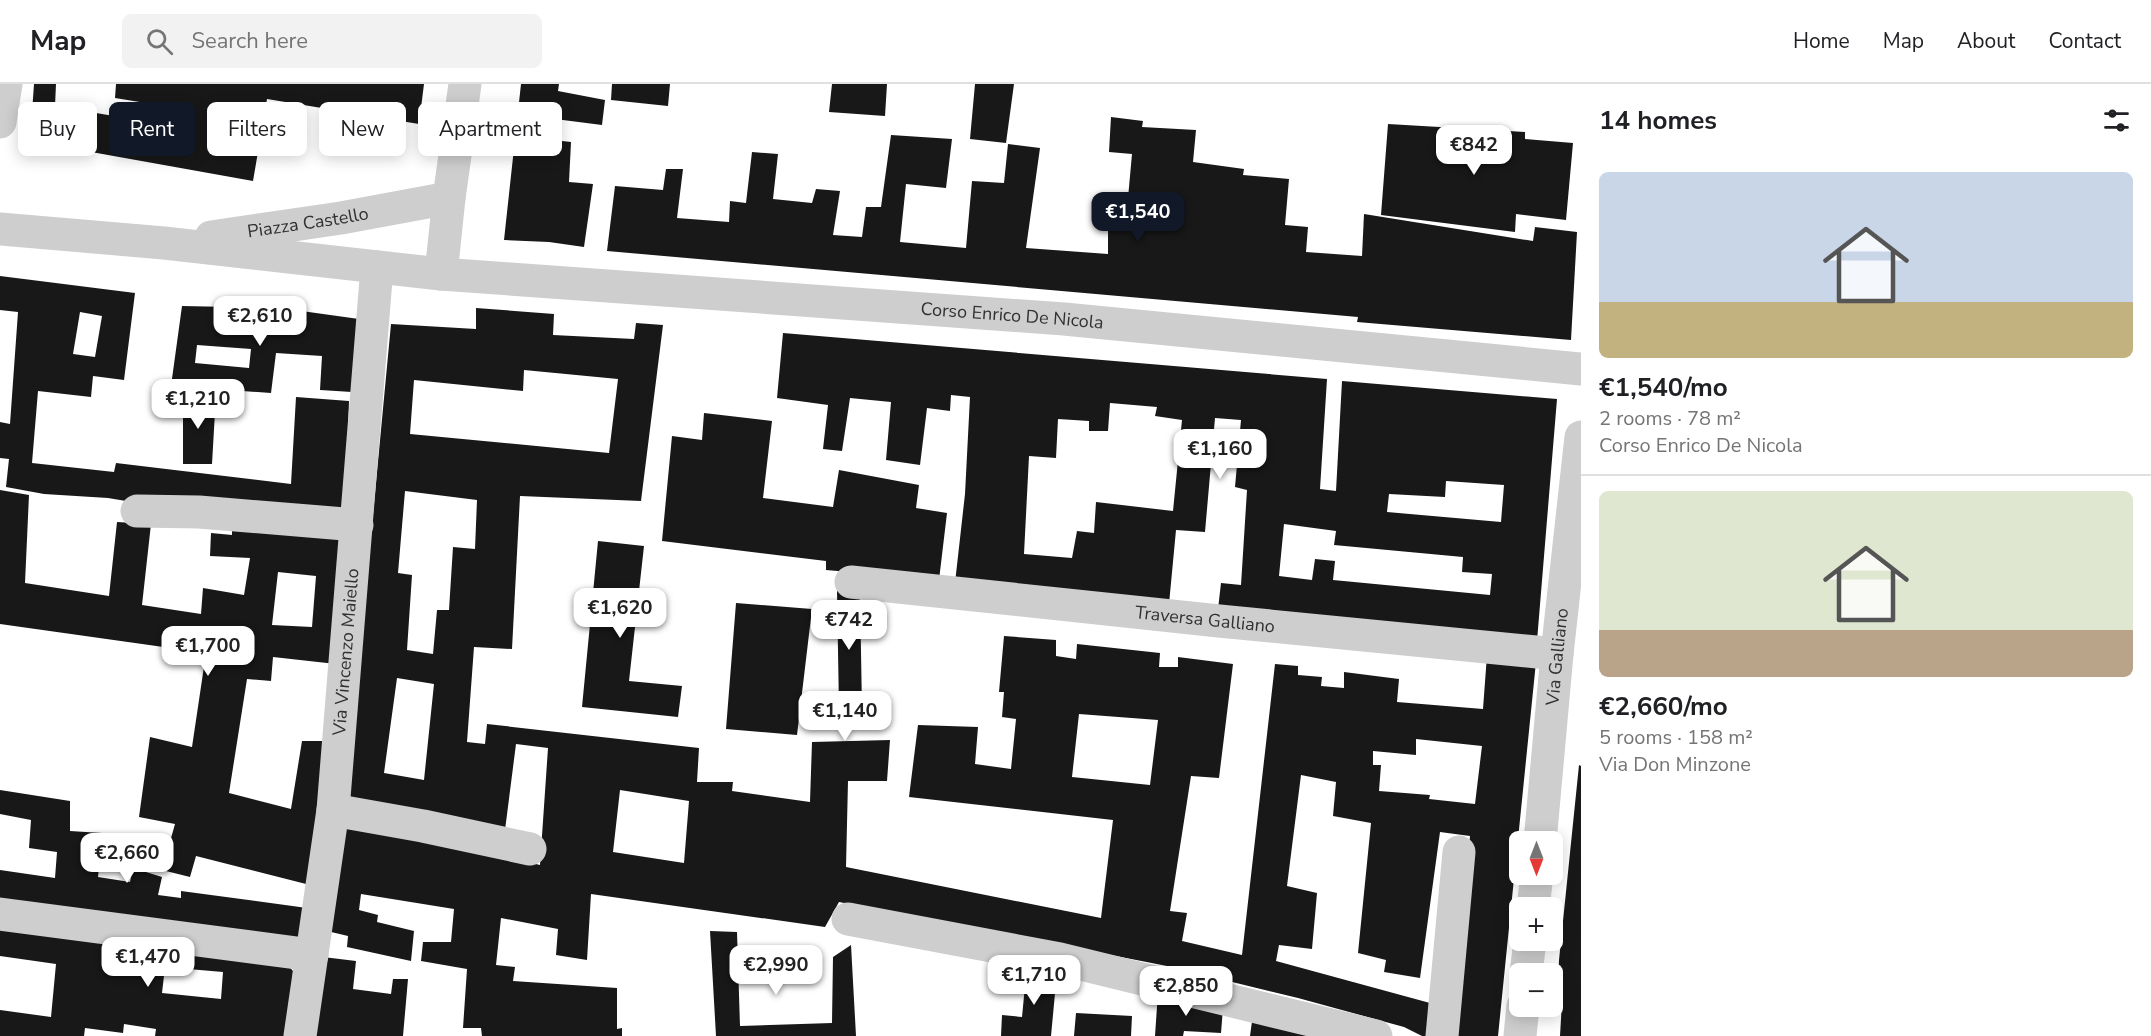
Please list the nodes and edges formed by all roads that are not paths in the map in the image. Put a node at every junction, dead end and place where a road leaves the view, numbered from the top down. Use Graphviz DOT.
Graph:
graph roads {
  1 [pos="6,84"];
  2 [pos="465,84"];
  3 [pos="0,122"];
  4 [pos="449,198"];
  5 [pos="341,218"];
  6 [pos="0,229"];
  7 [pos="164,243"];
  8 [pos="339,262"];
  9 [pos="377,267"];
  10 [pos="441,274"];
  11 [pos="1581,369"];
  12 [pos="1581,437"];
  13 [pos="137,511"];
  14 [pos="357,525"];
  15 [pos="851,582"];
  16 [pos="1557,654"];
  17 [pos="333,810"];
  18 [pos="1541,831"];
  19 [pos="530,849"];
  20 [pos="1459,852"];
  21 [pos="0,914"];
  22 [pos="848,920"];
  23 [pos="312,955"];
  24 [pos="1522,1017"];
  25 [pos="300,1036"];
  26 [pos="1376,1036"];
  27 [pos="1442,1036"];
  28 [pos="1520,1036"];
  1 -- 3 [label="street"];
  2 -- 4 [label="street"];
  4 -- 5 [label="street, Piazza Castello"];
  4 -- 10 [label="street"];
  5 -- 7 [label="street, Piazza Castello"];
  5 -- 8 [label="street"];
  6 -- 7 [label="street, Piazza Castello"];
  7 -- 8 [label="street, Piazza Castello"];
  8 -- 9 [label="street, Piazza Castello"];
  9 -- 10 [label="street, Piazza Castello"];
  9 -- 14 [label="street, Via Vincenzo Maiello"];
  10 -- 11 [label="street, Corso Enrico De Nicola"];
  12 -- 16 [label="street, Via Galliano"];
  13 -- 14 [label="street"];
  14 -- 17 [label="street, Via Vincenzo Maiello"];
  15 -- 16 [label="street, Traversa Galliano"];
  16 -- 18 [label="street, Via Galliano"];
  17 -- 19 [label="street"];
  17 -- 23 [label="street, Via Vincenzo Maiello"];
  20 -- 27 [label="street"];
  21 -- 23 [label="street"];
  22 -- 26 [label="street"];
  23 -- 25 [label="street, Via Vincenzo Maiello"];
  24 -- 28 [label="street"];
}
